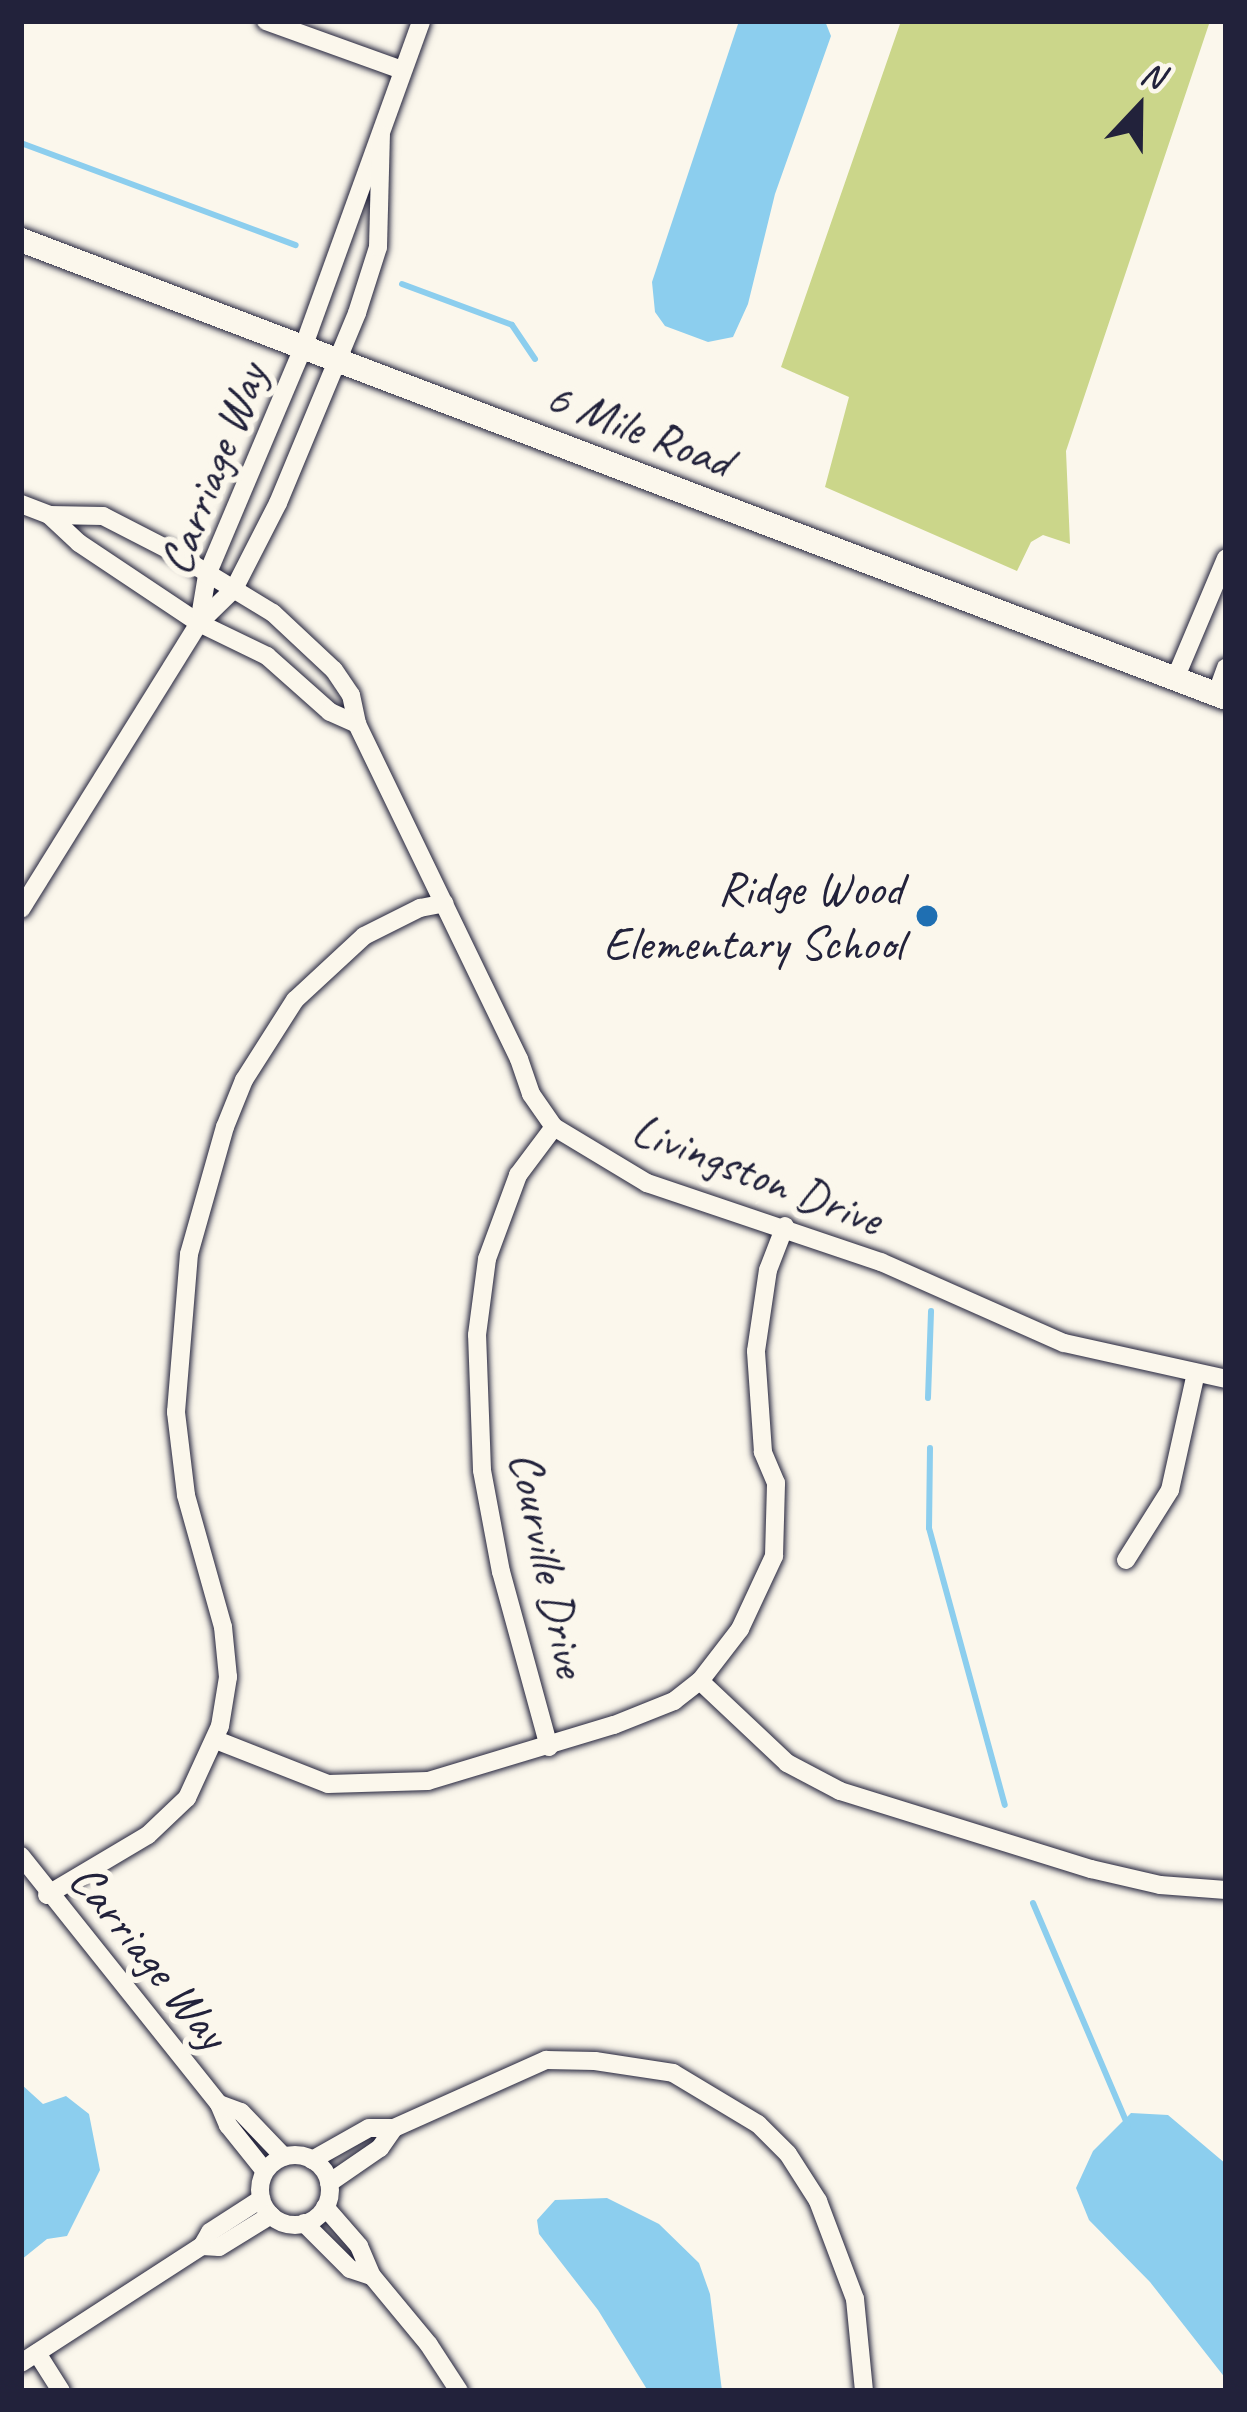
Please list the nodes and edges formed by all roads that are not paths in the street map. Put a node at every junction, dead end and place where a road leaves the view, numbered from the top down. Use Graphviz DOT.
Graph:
graph roads {
  1 [pos="266,21"];
  2 [pos="421,21"];
  3 [pos="402,70"];
  4 [pos="381,135"];
  5 [pos="21,240"];
  6 [pos="304,345"];
  7 [pos="338,358"];
  8 [pos="21,504"];
  9 [pos="49,515"];
  10 [pos="1226,559"];
  11 [pos="207,575"];
  12 [pos="234,589"];
  13 [pos="199,622"];
  14 [pos="1226,668"];
  15 [pos="1175,679"];
  16 [pos="1221,696"];
  17 [pos="357,724"];
  18 [pos="445,903"];
  19 [pos="21,909"];
  20 [pos="554,1127"];
  21 [pos="784,1226"];
  22 [pos="1196,1373"];
  23 [pos="1226,1379"];
  24 [pos="1126,1560"];
  25 [pos="700,1681"];
  26 [pos="215,1739"];
  27 [pos="549,1747"];
  28 [pos="21,1856"];
  29 [pos="1226,1890"];
  30 [pos="47,1894"];
  31 [pos="219,2104"];
  32 [pos="394,2128"];
  33 [pos="284,2157"];
  34 [pos="312,2160"];
  35 [pos="264,2170"];
  36 [pos="329,2183"];
  37 [pos="266,2207"];
  38 [pos="325,2207"];
  39 [pos="304,2223"];
  40 [pos="372,2276"];
  41 [pos="29,2358"];
  42 [pos="61,2391"];
  43 [pos="459,2391"];
  44 [pos="864,2391"];
  1 -- 3 [label="street"];
  2 -- 3 [label="street"];
  3 -- 4 [label="street"];
  4 -- 6 [label="street, Carriage Way"];
  4 -- 7 [label="street, Carriage Way"];
  5 -- 6 [label="street, 6 Mile Road"];
  6 -- 7 [label="street, 6 Mile Road"];
  6 -- 11 [label="street, Carriage Way"];
  7 -- 12 [label="street, Carriage Way"];
  7 -- 15 [label="street, 6 Mile Road"];
  8 -- 9 [label="street"];
  9 -- 11 [label="street, Livingston Drive"];
  9 -- 13 [label="street"];
  10 -- 15 [label="street"];
  11 -- 12 [label="street, Livingston Drive"];
  11 -- 13 [label="street, Carriage Way"];
  12 -- 13 [label="street, Carriage Way"];
  12 -- 17 [label="street, Livingston Drive"];
  13 -- 17 [label="street"];
  13 -- 19 [label="street, Carriage Way"];
  14 -- 16 [label="street"];
  15 -- 16 [label="street, 6 Mile Road"];
  17 -- 18 [label="street, Livingston Drive"];
  18 -- 20 [label="street, Livingston Drive"];
  18 -- 26 [label="street"];
  20 -- 21 [label="street, Livingston Drive"];
  20 -- 27 [label="street, Courville Drive"];
  21 -- 22 [label="street, Livingston Drive"];
  21 -- 25 [label="street"];
  22 -- 23 [label="street, Livingston Drive"];
  22 -- 24 [label="street"];
  25 -- 27 [label="street"];
  25 -- 29 [label="street"];
  26 -- 27 [label="street"];
  26 -- 30 [label="street"];
  28 -- 30 [label="street, Carriage Way"];
  30 -- 31 [label="street, Carriage Way"];
  31 -- 33 [label="street, Carriage Way"];
  31 -- 35 [label="street, Carriage Way"];
  32 -- 34 [label="street"];
  32 -- 36 [label="street"];
  32 -- 44 [label="street"];
  33 -- 34 [label="street"];
  33 -- 35 [label="street"];
  34 -- 36 [label="street"];
  35 -- 37 [label="street"];
  36 -- 38 [label="street"];
  37 -- 39 [label="street"];
  37 -- 41 [label="street"];
  38 -- 39 [label="street"];
  38 -- 40 [label="street"];
  39 -- 40 [label="street"];
  40 -- 43 [label="street"];
  41 -- 42 [label="street"];
}
